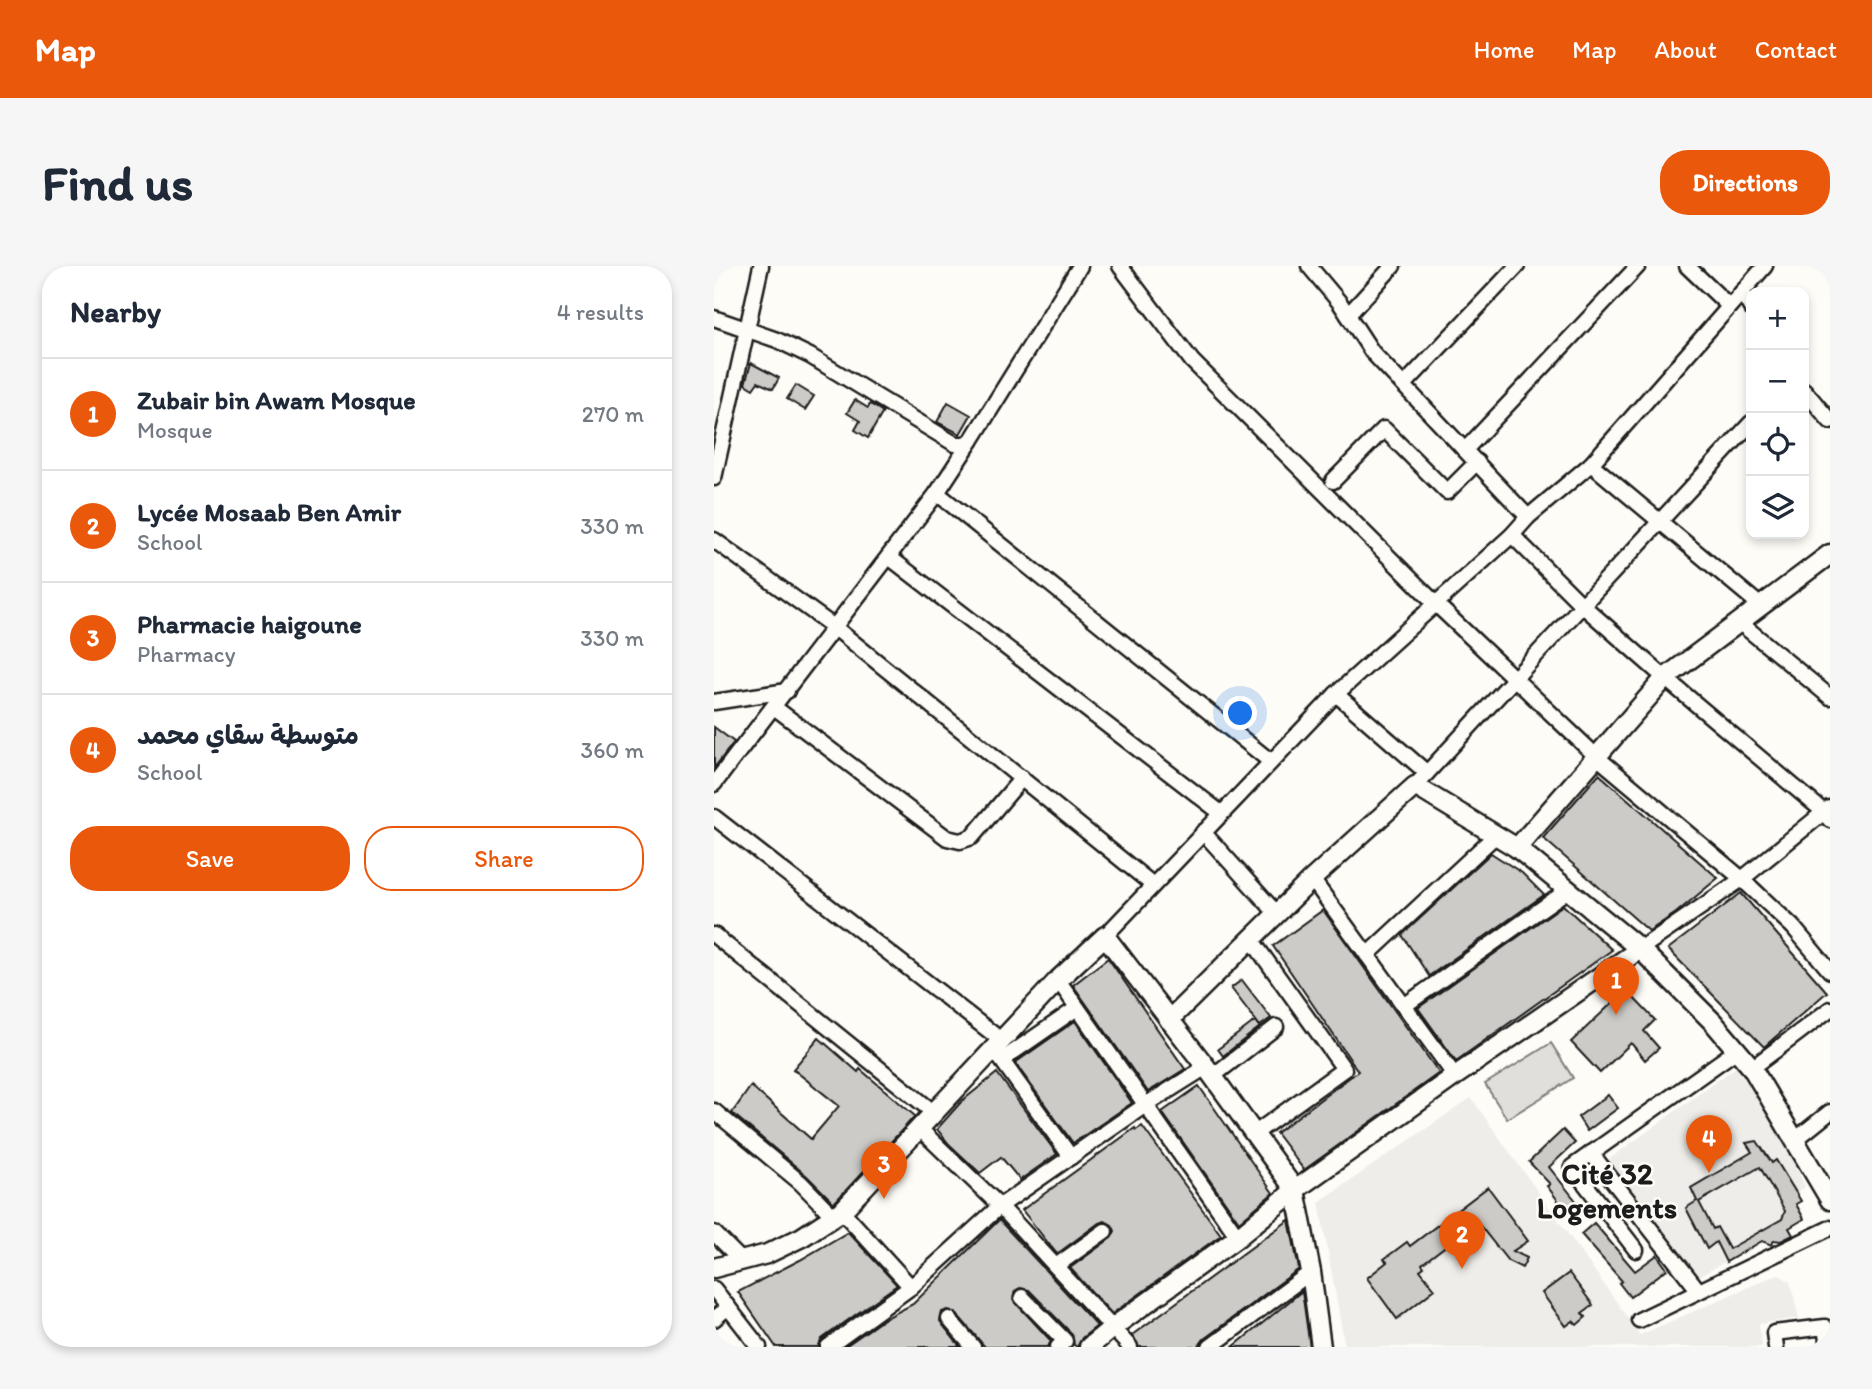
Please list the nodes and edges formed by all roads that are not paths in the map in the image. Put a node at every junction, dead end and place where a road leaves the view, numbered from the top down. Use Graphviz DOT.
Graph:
graph roads {
  1 [pos="761,266"];
  2 [pos="1080,266"];
  3 [pos="1120,266"];
  4 [pos="1310,266"];
  5 [pos="1393,266"];
  6 [pos="1517,266"];
  7 [pos="1638,266"];
  8 [pos="1687,266"];
  9 [pos="1765,266"];
  10 [pos="1742,292"];
  11 [pos="1746,299"];
  12 [pos="1729,306"];
  13 [pos="1348,315"];
  14 [pos="714,318"];
  15 [pos="746,330"];
  16 [pos="1405,385"];
  17 [pos="1809,396"];
  18 [pos="1830,421"];
  19 [pos="1746,428"];
  20 [pos="971,441"];
  21 [pos="1465,450"];
  22 [pos="1477,462"];
  23 [pos="1591,464"];
  24 [pos="714,478"];
  25 [pos="1333,481"];
  26 [pos="937,493"];
  27 [pos="1528,517"];
  28 [pos="1660,522"];
  29 [pos="1512,535"];
  30 [pos="714,540"];
  31 [pos="889,557"];
  32 [pos="1827,560"];
  33 [pos="1435,603"];
  34 [pos="1582,605"];
  35 [pos="1761,606"];
  36 [pos="1739,622"];
  37 [pos="834,627"];
  38 [pos="1665,678"];
  39 [pos="1514,680"];
  40 [pos="786,691"];
  41 [pos="1336,694"];
  42 [pos="1830,696"];
  43 [pos="714,702"];
  44 [pos="774,707"];
  45 [pos="1598,758"];
  46 [pos="1270,761"];
  47 [pos="1022,778"];
  48 [pos="1421,780"];
  49 [pos="714,784"];
  50 [pos="1221,813"];
  51 [pos="1828,813"];
  52 [pos="714,817"];
  53 [pos="1203,832"];
  54 [pos="1496,835"];
  55 [pos="1517,848"];
  56 [pos="1312,879"];
  57 [pos="1742,879"];
  58 [pos="1153,885"];
  59 [pos="1568,890"];
  60 [pos="1277,914"];
  61 [pos="714,934"];
  62 [pos="1105,936"];
  63 [pos="1251,939"];
  64 [pos="1640,950"];
  65 [pos="1367,955"];
  66 [pos="1830,971"];
  67 [pos="1058,980"];
  68 [pos="1404,1006"];
  69 [pos="1077,1008"];
  70 [pos="1830,1009"];
  71 [pos="1169,1020"];
  72 [pos="1276,1027"];
  73 [pos="999,1049"];
  74 [pos="1737,1050"];
  75 [pos="1752,1068"];
  76 [pos="1209,1072"];
  77 [pos="1455,1076"];
  78 [pos="1144,1105"];
  79 [pos="714,1111"];
  80 [pos="933,1112"];
  81 [pos="1830,1112"];
  82 [pos="920,1129"];
  83 [pos="1254,1134"];
  84 [pos="1795,1140"];
  85 [pos="1591,1153"];
  86 [pos="1071,1157"];
  87 [pos="1295,1190"];
  88 [pos="1830,1200"];
  89 [pos="1000,1206"];
  90 [pos="838,1214"];
  91 [pos="1830,1228"];
  92 [pos="1105,1231"];
  93 [pos="714,1233"];
  94 [pos="1238,1237"];
  95 [pos="1636,1250"];
  96 [pos="742,1261"];
  97 [pos="1056,1266"];
  98 [pos="714,1268"];
  99 [pos="1311,1272"];
  100 [pos="911,1287"];
  101 [pos="714,1289"];
  102 [pos="1699,1291"];
  103 [pos="1022,1297"];
  104 [pos="727,1307"];
  105 [pos="714,1319"];
  106 [pos="949,1319"];
  107 [pos="1639,1320"];
  108 [pos="1112,1328"];
  109 [pos="971,1346"];
  110 [pos="759,1347"];
  111 [pos="828,1347"];
  112 [pos="1058,1347"];
  113 [pos="1089,1347"];
  114 [pos="1130,1347"];
  115 [pos="1210,1347"];
  116 [pos="1321,1347"];
  117 [pos="1776,1347"];
  118 [pos="1828,1347"];
  1 -- 15 [label="street"];
  2 -- 20 [label="street"];
  3 -- 33 [label="street"];
  4 -- 13 [label="street"];
  5 -- 13 [label="street"];
  6 -- 16 [label="street"];
  7 -- 21 [label="street"];
  8 -- 12 [label="street"];
  9 -- 10 [label="street"];
  10 -- 11 [label="street"];
  10 -- 12 [label="street"];
  12 -- 23 [label="street"];
  13 -- 16 [label="street"];
  14 -- 15 [label="street"];
  15 -- 20 [label="street"];
  15 -- 24 [label="street"];
  16 -- 21 [label="street"];
  17 -- 18 [label="street"];
  19 -- 28 [label="street"];
  20 -- 26 [label="street"];
  21 -- 22 [label="street"];
  22 -- 25 [label="street"];
  22 -- 27 [label="street"];
  23 -- 27 [label="street"];
  23 -- 28 [label="street"];
  26 -- 31 [label="street"];
  26 -- 46 [label="street"];
  27 -- 29 [label="street"];
  28 -- 34 [label="street"];
  28 -- 35 [label="street"];
  29 -- 33 [label="street"];
  29 -- 34 [label="street"];
  30 -- 37 [label="street"];
  31 -- 37 [label="street"];
  31 -- 50 [label="street"];
  32 -- 35 [label="street"];
  33 -- 39 [label="street"];
  33 -- 41 [label="street"];
  34 -- 38 [label="street"];
  34 -- 39 [label="street"];
  35 -- 36 [label="street"];
  36 -- 38 [label="street"];
  36 -- 42 [label="street"];
  37 -- 40 [label="street"];
  37 -- 47 [label="street"];
  38 -- 45 [label="street"];
  38 -- 51 [label="street"];
  39 -- 45 [label="street"];
  39 -- 48 [label="street"];
  40 -- 43 [label="street"];
  40 -- 44 [label="street"];
  41 -- 46 [label="street"];
  41 -- 48 [label="street"];
  44 -- 47 [label="street"];
  44 -- 49 [label="street"];
  45 -- 55 [label="street"];
  45 -- 57 [label="street"];
  46 -- 50 [label="street"];
  47 -- 58 [label="street"];
  48 -- 54 [label="street"];
  48 -- 56 [label="street"];
  50 -- 53 [label="street"];
  51 -- 57 [label="street"];
  52 -- 73 [label="street"];
  53 -- 58 [label="street"];
  53 -- 60 [label="street"];
  54 -- 55 [label="street"];
  54 -- 65 [label="street"];
  55 -- 59 [label="street"];
  56 -- 60 [label="street"];
  56 -- 65 [label="street"];
  57 -- 64 [label="street"];
  57 -- 66 [label="street"];
  58 -- 62 [label="street"];
  59 -- 64 [label="street"];
  59 -- 68 [label="street"];
  60 -- 63 [label="street"];
  61 -- 80 [label="street"];
  62 -- 67 [label="street"];
  62 -- 71 [label="street"];
  63 -- 71 [label="street"];
  63 -- 83 [label="street"];
  64 -- 74 [label="street"];
  64 -- 77 [label="street"];
  65 -- 68 [label="street"];
  67 -- 69 [label="street"];
  67 -- 73 [label="street"];
  68 -- 77 [label="street"];
  69 -- 73 [label="street"];
  69 -- 78 [label="street"];
  70 -- 75 [label="street"];
  71 -- 76 [label="street"];
  72 -- 76 [label="street"];
  73 -- 80 [label="street"];
  73 -- 86 [label="street"];
  74 -- 75 [label="street"];
  74 -- 85 [label="street"];
  75 -- 84 [label="street"];
  76 -- 78 [label="street"];
  76 -- 83 [label="street"];
  77 -- 87 [label="street"];
  78 -- 86 [label="street"];
  78 -- 94 [label="street"];
  79 -- 90 [label="street"];
  80 -- 82 [label="street"];
  81 -- 84 [label="street"];
  82 -- 89 [label="street"];
  82 -- 90 [label="street"];
  83 -- 87 [label="street"];
  84 -- 88 [label="street"];
  85 -- 95 [label="street"];
  85 -- 102 [label="street"];
  86 -- 89 [label="street"];
  87 -- 94 [label="street"];
  87 -- 99 [label="street"];
  89 -- 97 [label="street"];
  89 -- 100 [label="street"];
  90 -- 96 [label="street"];
  90 -- 100 [label="street"];
  91 -- 102 [label="street"];
  92 -- 97 [label="street"];
  93 -- 96 [label="street"];
  94 -- 108 [label="street"];
  96 -- 98 [label="street"];
  97 -- 108 [label="street"];
  99 -- 115 [label="street"];
  99 -- 116 [label="street"];
  100 -- 111 [label="street"];
  101 -- 104 [label="street"];
  102 -- 107 [label="street"];
  103 -- 112 [label="street"];
  104 -- 105 [label="street"];
  104 -- 110 [label="street"];
  106 -- 109 [label="street"];
  108 -- 113 [label="street"];
  108 -- 114 [label="street"];
  117 -- 118 [label="street"];
}
